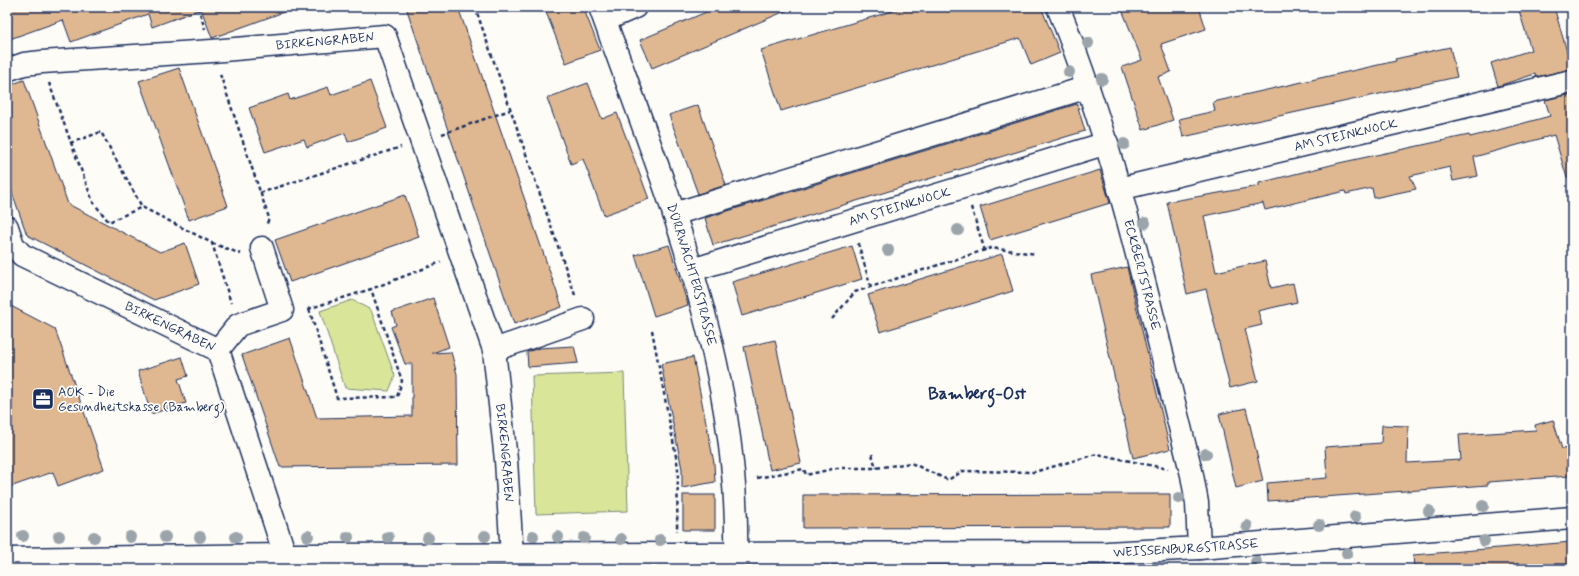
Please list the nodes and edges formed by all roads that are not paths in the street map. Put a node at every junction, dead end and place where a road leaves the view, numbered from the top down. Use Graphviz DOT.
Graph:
graph roads {
  1 [pos="635,7"];
  2 [pos="1058,7"];
  3 [pos="603,13"];
  4 [pos="7,70"];
  5 [pos="1572,81"];
  6 [pos="1088,87"];
  7 [pos="1106,143"];
  8 [pos="1119,189"];
  9 [pos="674,214"];
  10 [pos="7,227"];
  11 [pos="262,248"];
  12 [pos="692,270"];
  13 [pos="583,319"];
  14 [pos="218,350"];
  15 [pos="494,350"];
  16 [pos="1572,518"];
  17 [pos="1199,548"];
  18 [pos="736,554"];
  19 [pos="285,555"];
  20 [pos="7,558"];
  21 [pos="501,560"];
  22 [pos="976,561"];
  1 -- 3 [label="street"];
  2 -- 6 [label="street, ECKBERTSTRASSE"];
  3 -- 9 [label="street, DÜRRWÄCHTERSTRASSE"];
  4 -- 15 [label="street, BIRKENGRABEN"];
  5 -- 8 [label="street, AM STEINKNOCK"];
  6 -- 7 [label="street, ECKBERTSTRASSE"];
  6 -- 9 [label="street"];
  7 -- 8 [label="street, ECKBERTSTRASSE"];
  7 -- 12 [label="street, AM STEINKNOCK"];
  8 -- 17 [label="street, ECKBERTSTRASSE"];
  9 -- 12 [label="street, DÜRRWÄCHTERSTRASSE"];
  10 -- 14 [label="street, BIRKENGRABEN"];
  11 -- 14 [label="street"];
  12 -- 18 [label="street, DÜRRWÄCHTERSTRASSE"];
  13 -- 15 [label="street"];
  14 -- 19 [label="street, BIRKENGRABEN"];
  15 -- 21 [label="street, BIRKENGRABEN"];
  16 -- 17 [label="street, WEISSENBURGSTRASSE"];
  17 -- 22 [label="street, WEISSENBURGSTRASSE"];
  18 -- 21 [label="street, WEISSENBURGSTRASSE"];
  18 -- 22 [label="street, WEISSENBURGSTRASSE"];
  19 -- 20 [label="street, WEISSENBURGSTRASSE"];
  19 -- 21 [label="street, WEISSENBURGSTRASSE"];
}
